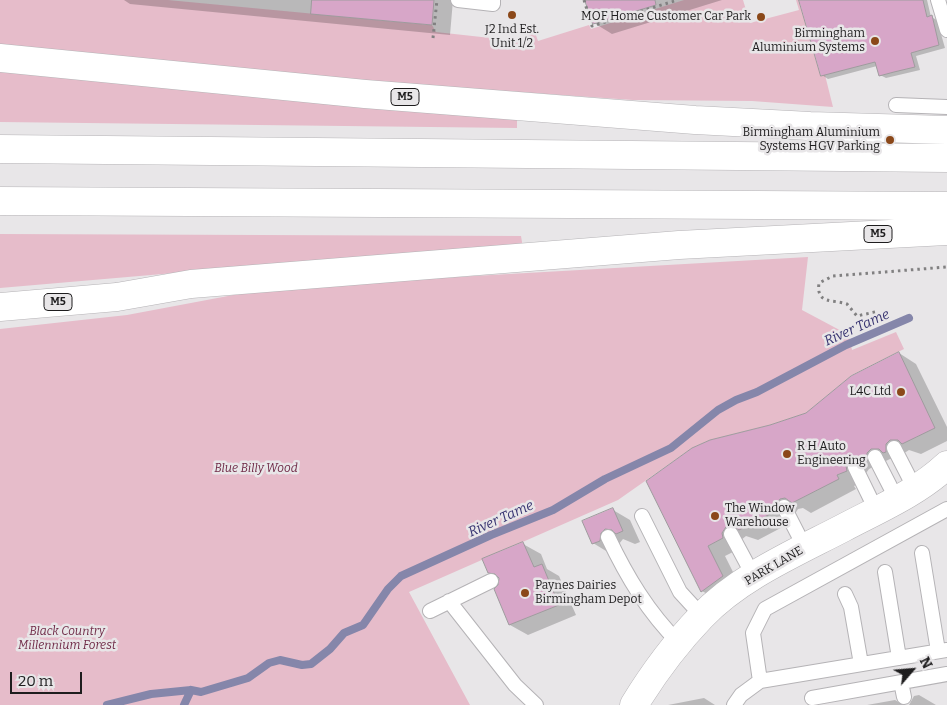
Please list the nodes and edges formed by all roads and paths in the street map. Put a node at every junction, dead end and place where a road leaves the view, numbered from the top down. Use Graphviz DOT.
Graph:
graph roads {
  1 [pos="437,0"];
  2 [pos="458,0"];
  3 [pos="493,0"];
  4 [pos="584,0"];
  5 [pos="678,0"];
  6 [pos="938,0"];
  7 [pos="947,30"];
  8 [pos="433,38"];
  9 [pos="0,58"];
  10 [pos="896,105"];
  11 [pos="947,107"];
  12 [pos="947,130"];
  13 [pos="0,150"];
  14 [pos="947,158"];
  15 [pos="0,201"];
  16 [pos="947,206"];
  17 [pos="947,231"];
  18 [pos="947,267"];
  19 [pos="0,307"];
  20 [pos="875,312"];
  21 [pos="894,448"];
  22 [pos="875,457"];
  23 [pos="947,465"];
  24 [pos="855,467"];
  25 [pos="896,500"];
  26 [pos="784,507"];
  27 [pos="947,509"];
  28 [pos="642,516"];
  29 [pos="731,534"];
  30 [pos="608,538"];
  31 [pos="805,548"];
  32 [pos="922,553"];
  33 [pos="885,572"];
  34 [pos="754,577"];
  35 [pos="491,581"];
  36 [pos="845,594"];
  37 [pos="449,602"];
  38 [pos="430,611"];
  39 [pos="702,616"];
  40 [pos="679,643"];
  41 [pos="943,650"];
  42 [pos="899,658"];
  43 [pos="861,664"];
  44 [pos="947,665"];
  45 [pos="947,674"];
  46 [pos="760,681"];
  47 [pos="901,682"];
  48 [pos="904,697"];
  49 [pos="812,698"];
  50 [pos="536,705"];
  51 [pos="634,705"];
  52 [pos="734,705"];
  1 -- 8 [label="path"];
  2 -- 3 [label="lane"];
  4 -- 5 [label="path"];
  6 -- 7 [label="lane"];
  9 -- 12 [label="main road, M5"];
  10 -- 11 [label="lane"];
  13 -- 14 [label="main road"];
  15 -- 16 [label="main road"];
  17 -- 19 [label="main road, M5"];
  18 -- 20 [label="path"];
  21 -- 25 [label="lane"];
  22 -- 25 [label="lane"];
  23 -- 25 [label="main road, PARK LANE"];
  24 -- 25 [label="lane"];
  25 -- 31 [label="main road, PARK LANE"];
  26 -- 31 [label="lane"];
  27 -- 46 [label="lane"];
  28 -- 39 [label="lane"];
  29 -- 34 [label="lane"];
  30 -- 40 [label="lane"];
  31 -- 34 [label="main road, PARK LANE"];
  32 -- 41 [label="lane"];
  33 -- 42 [label="lane"];
  34 -- 39 [label="main road, PARK LANE"];
  35 -- 37 [label="lane"];
  36 -- 43 [label="lane"];
  37 -- 38 [label="lane"];
  37 -- 50 [label="lane"];
  39 -- 40 [label="main road, PARK LANE"];
  40 -- 51 [label="main road, PARK LANE"];
  41 -- 42 [label="lane"];
  41 -- 44 [label="lane"];
  42 -- 43 [label="lane"];
  43 -- 46 [label="lane"];
  45 -- 47 [label="lane"];
  46 -- 52 [label="lane"];
  47 -- 48 [label="lane"];
  47 -- 49 [label="lane"];
}
